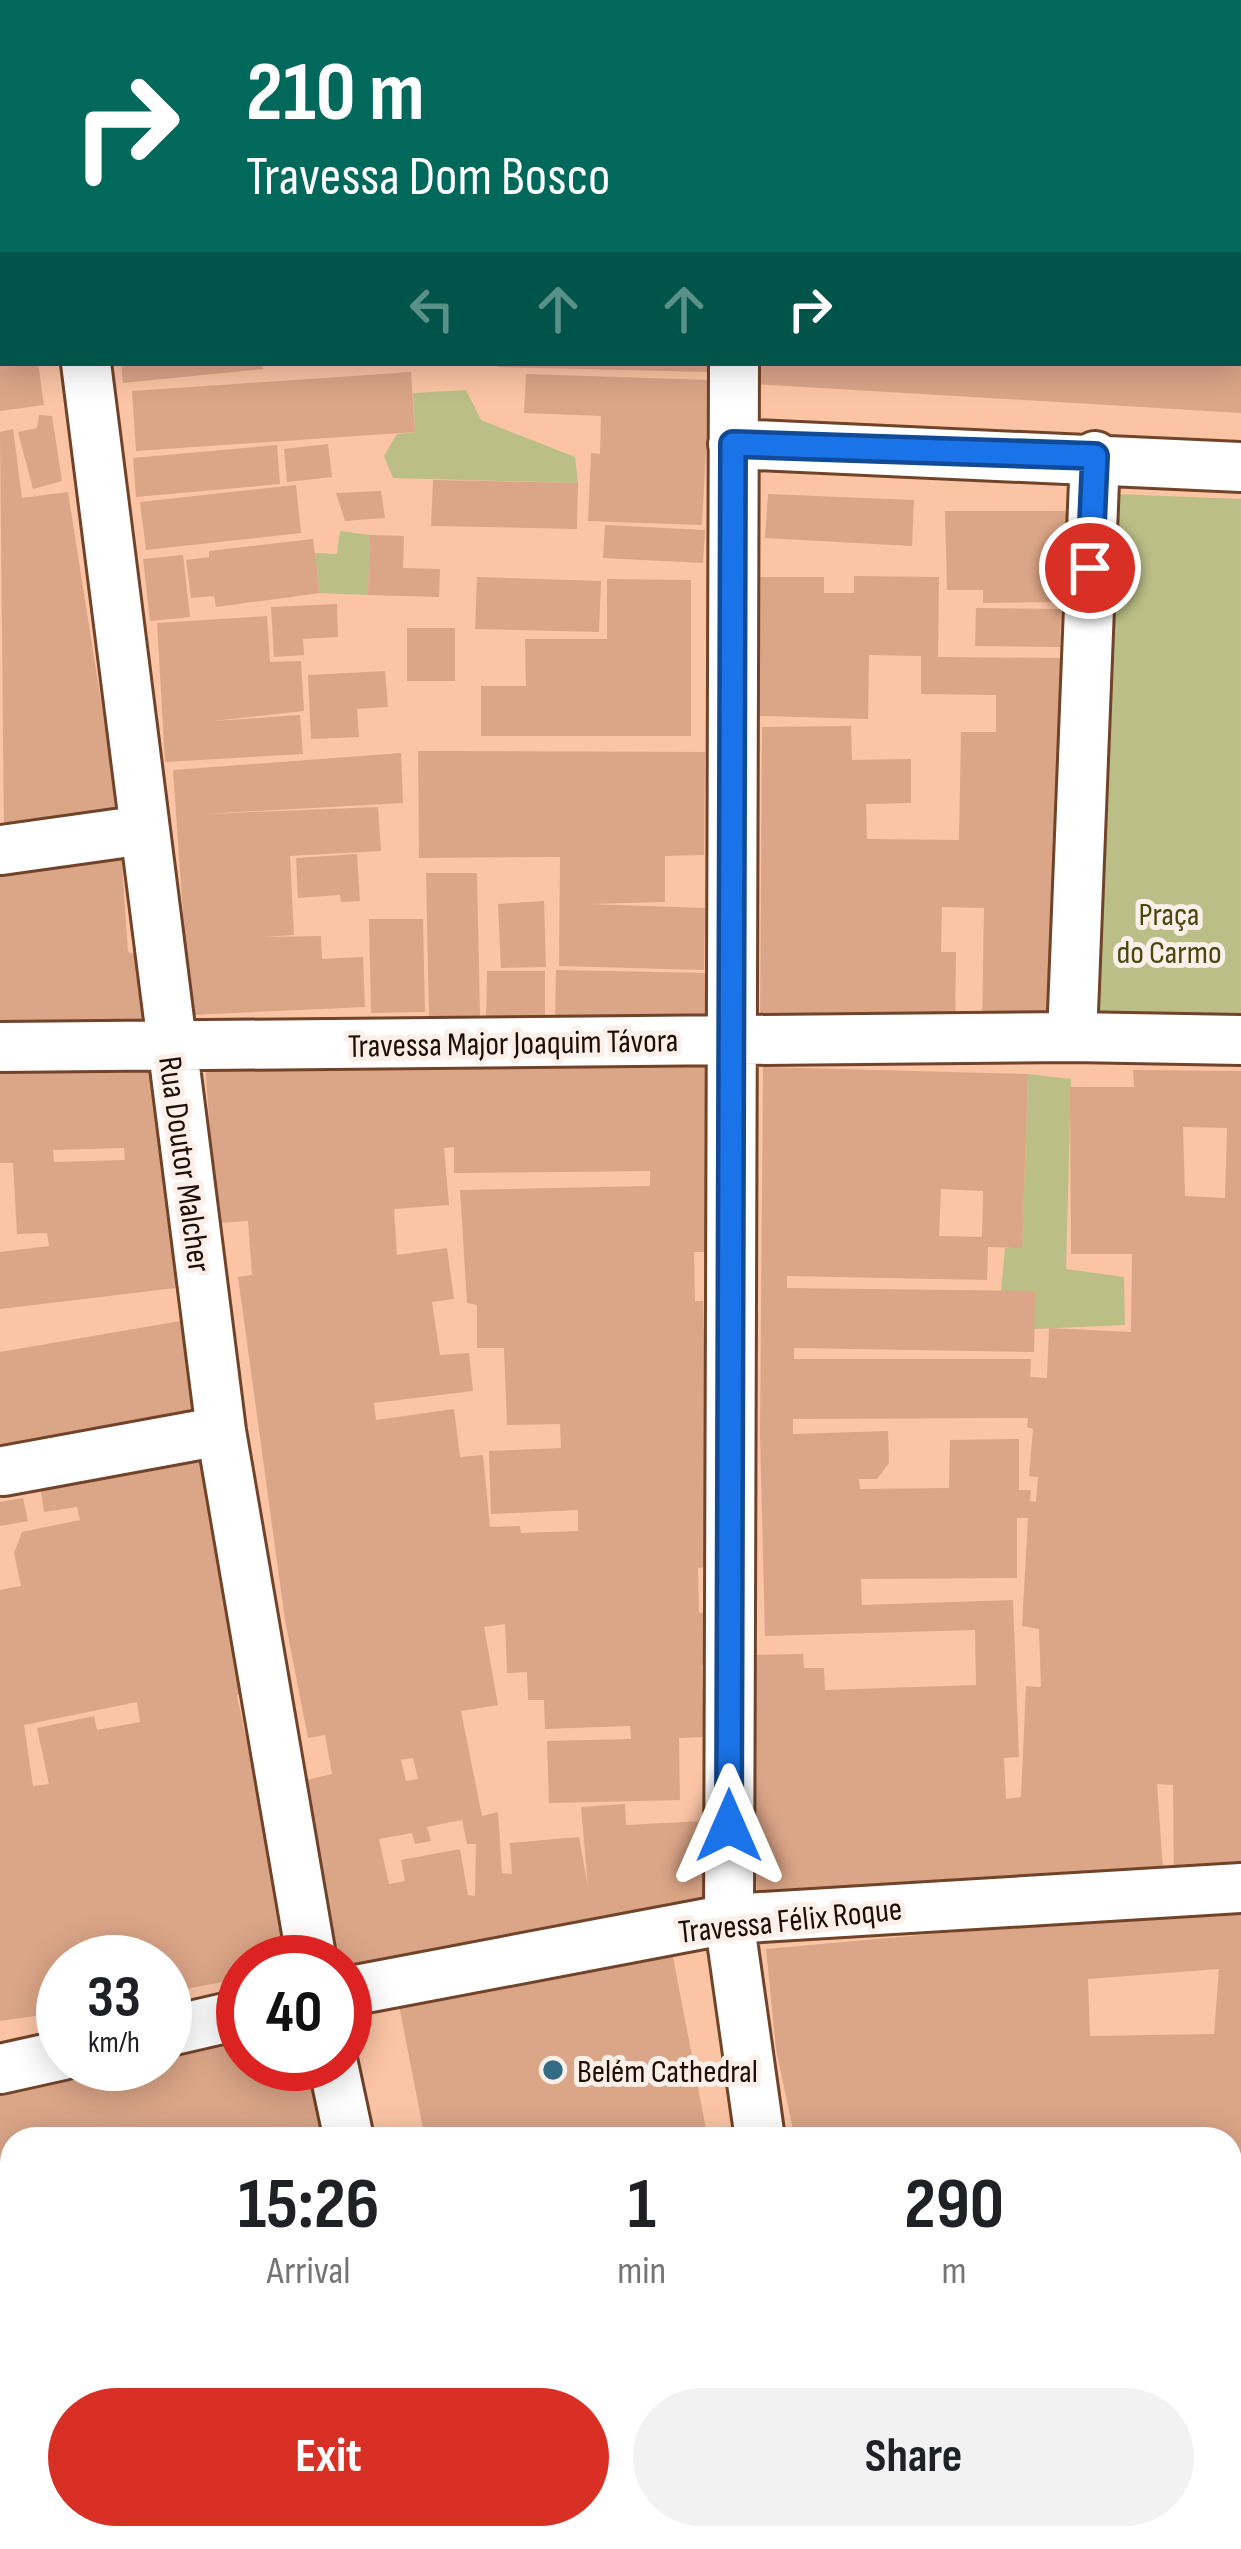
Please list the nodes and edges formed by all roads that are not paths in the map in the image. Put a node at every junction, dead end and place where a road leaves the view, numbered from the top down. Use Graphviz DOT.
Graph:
graph roads {
  1 [pos="86,366"];
  2 [pos="734,366"];
  3 [pos="733,444"];
  4 [pos="1095,456"];
  5 [pos="1241,467"];
  6 [pos="145,830"];
  7 [pos="2,850"];
  8 [pos="1072,1036"];
  9 [pos="731,1039"];
  10 [pos="1241,1040"];
  11 [pos="0,1046"];
  12 [pos="170,1046"];
  13 [pos="221,1430"];
  14 [pos="4,1471"];
  15 [pos="1241,1888"];
  16 [pos="729,1919"];
  17 [pos="307,1935"];
  18 [pos="372,1987"];
  19 [pos="36,2061"];
  20 [pos="0,2069"];
  21 [pos="339,2091"];
  22 [pos="346,2127"];
  23 [pos="758,2127"];
  1 -- 6 [label="street, Rua Doutor Malcher"];
  2 -- 3 [label="street"];
  3 -- 4 [label="street"];
  3 -- 9 [label="street"];
  4 -- 5 [label="street"];
  4 -- 8 [label="street"];
  6 -- 7 [label="street"];
  6 -- 12 [label="street, Rua Doutor Malcher"];
  8 -- 9 [label="street, Travessa Major Joaquim Távora"];
  8 -- 10 [label="street, Travessa Major Joaquim Távora"];
  9 -- 12 [label="street, Travessa Major Joaquim Távora"];
  9 -- 16 [label="street"];
  11 -- 12 [label="street, Travessa Major Joaquim Távora"];
  12 -- 13 [label="street, Rua Doutor Malcher"];
  13 -- 14 [label="street"];
  13 -- 17 [label="street, Rua Doutor Malcher"];
  15 -- 16 [label="street, Travessa Félix Roque"];
  16 -- 18 [label="street, Travessa Félix Roque"];
  16 -- 23 [label="street"];
  19 -- 20 [label="street"];
  21 -- 22 [label="street"];
}
